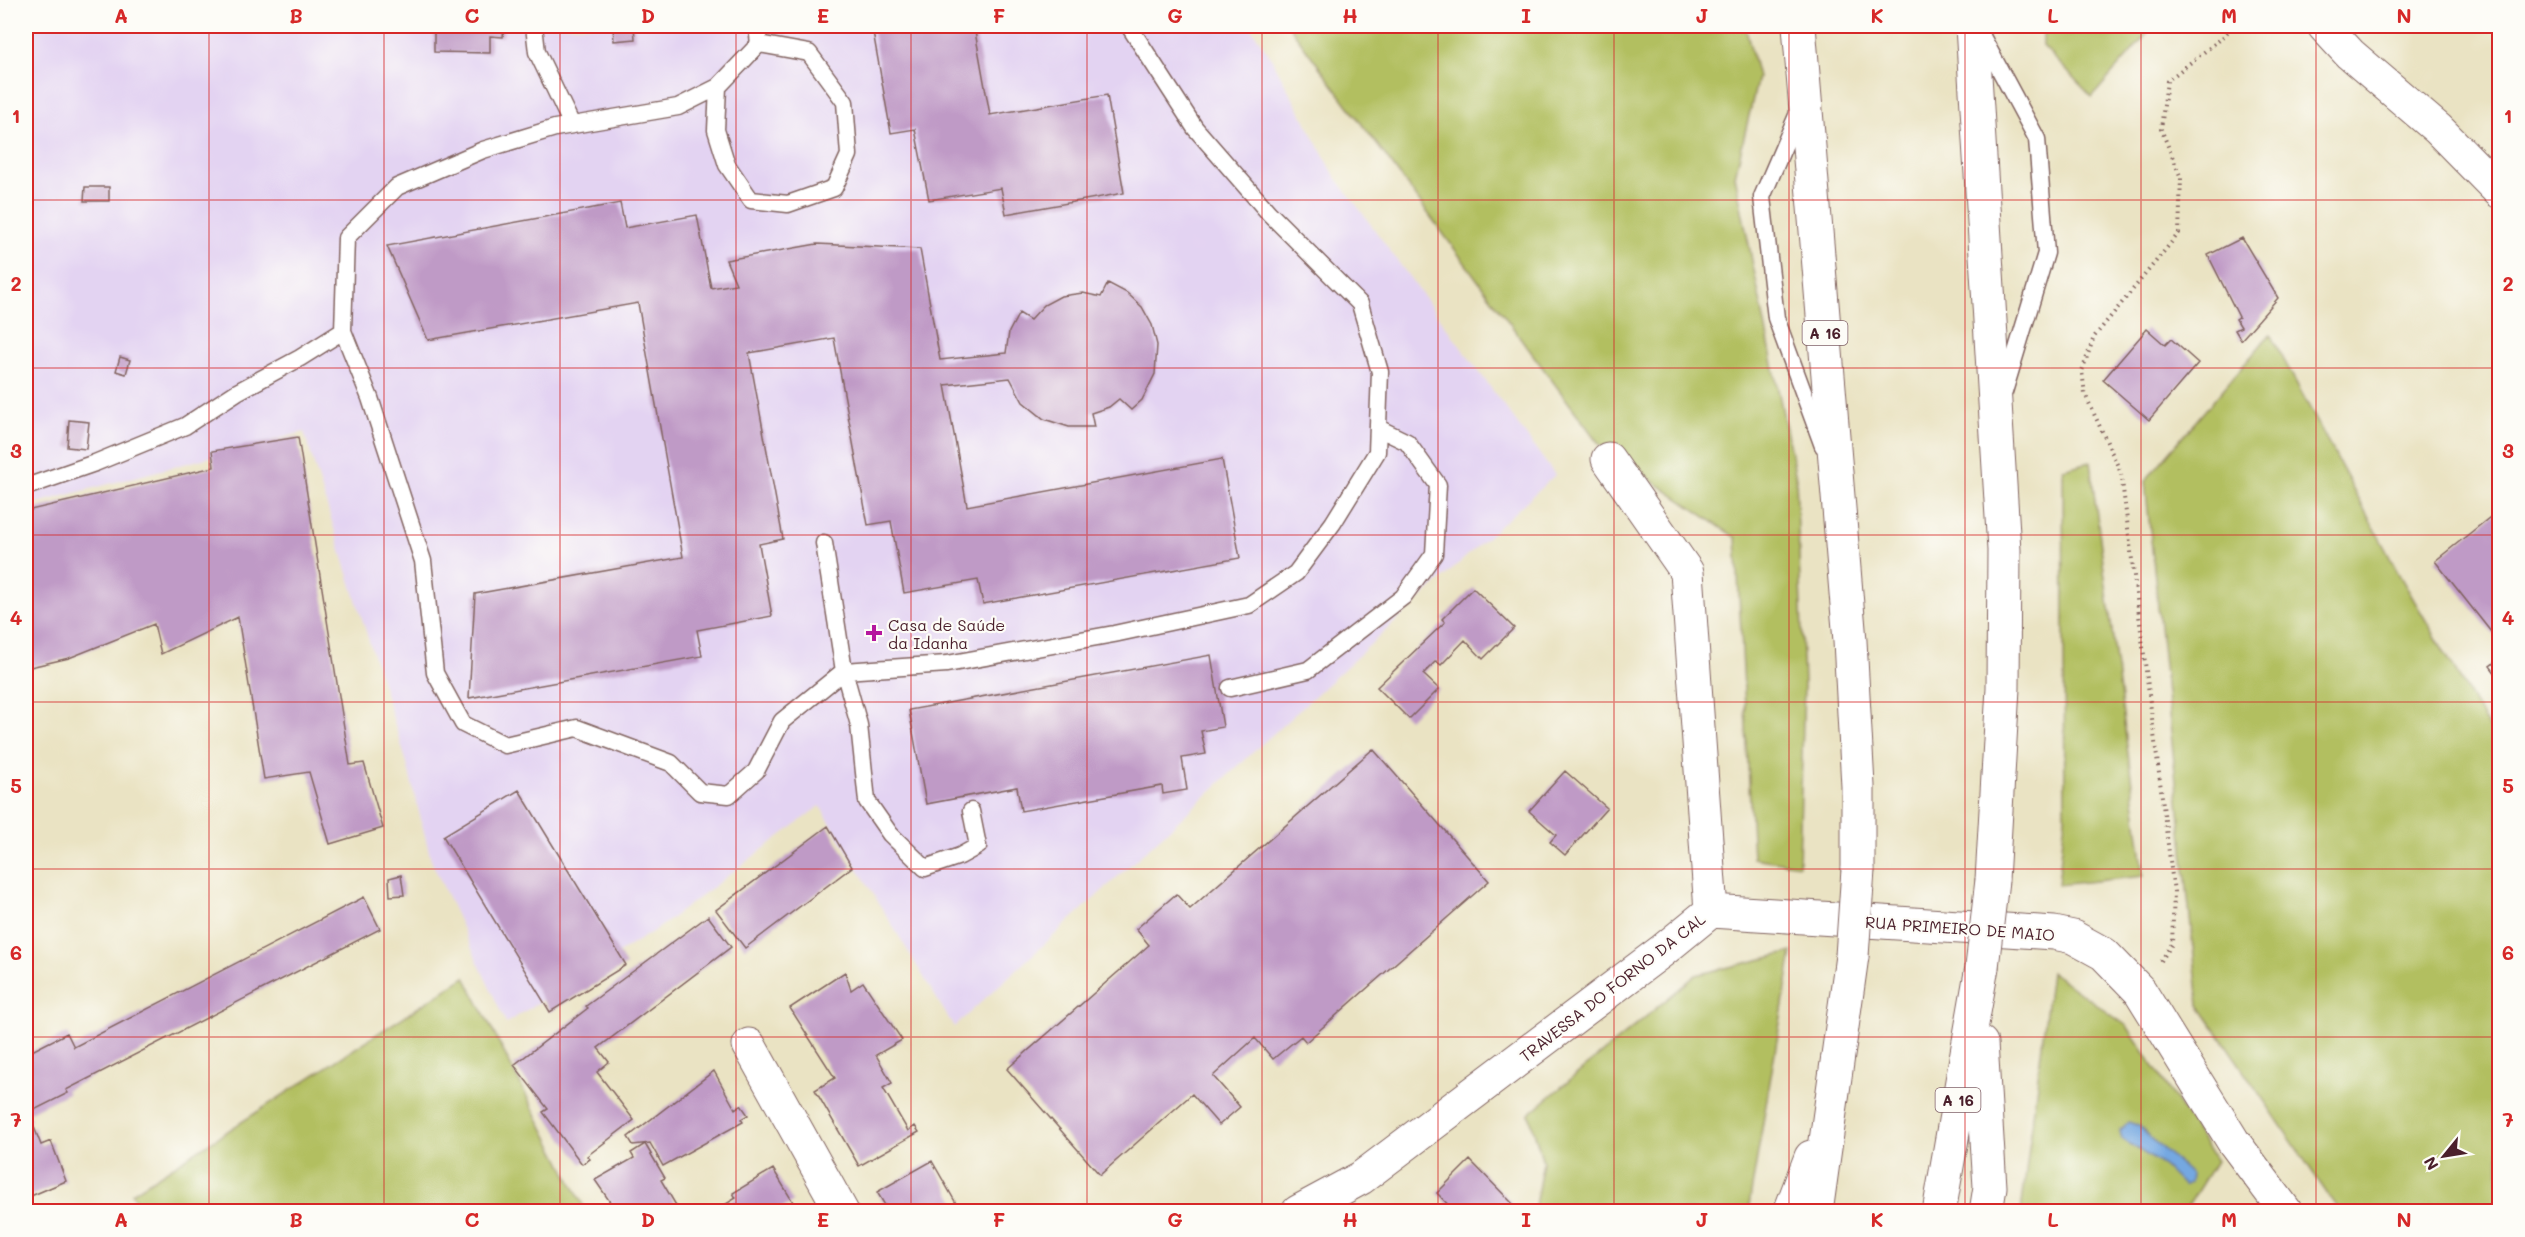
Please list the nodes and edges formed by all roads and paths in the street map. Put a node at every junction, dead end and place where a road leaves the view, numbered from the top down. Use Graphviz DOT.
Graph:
graph roads {
  1 [pos="534,26"];
  2 [pos="757,26"];
  3 [pos="1129,26"];
  4 [pos="1790,26"];
  5 [pos="1799,26"];
  6 [pos="1972,26"];
  7 [pos="1976,26"];
  8 [pos="2233,26"];
  9 [pos="2324,26"];
  10 [pos="759,44"];
  11 [pos="1805,77"];
  12 [pos="718,87"];
  13 [pos="572,125"];
  14 [pos="2499,192"];
  15 [pos="343,331"];
  16 [pos="1997,413"];
  17 [pos="1378,428"];
  18 [pos="1608,459"];
  19 [pos="1837,486"];
  20 [pos="26,487"];
  21 [pos="824,543"];
  22 [pos="844,671"];
  23 [pos="1230,688"];
  24 [pos="971,811"];
  25 [pos="1711,912"];
  26 [pos="1979,978"];
  27 [pos="2140,991"];
  28 [pos="748,1045"];
  29 [pos="1832,1102"];
  30 [pos="842,1212"];
  31 [pos="1298,1212"];
  32 [pos="1790,1212"];
  33 [pos="1816,1212"];
  34 [pos="1939,1212"];
  35 [pos="1986,1212"];
  36 [pos="2286,1212"];
  1 -- 13 [label="lane"];
  2 -- 10 [label="lane"];
  3 -- 17 [label="lane"];
  4 -- 11 [label="main road"];
  5 -- 11 [label="main road, A 16"];
  6 -- 16 [label="main road, A 16"];
  7 -- 16 [label="lane"];
  8 -- 27 [label="path"];
  9 -- 14 [label="main road"];
  10 -- 12 [label="lane"];
  10 -- 12 [label="lane"];
  11 -- 19 [label="main road, A 16"];
  11 -- 19 [label="lane"];
  12 -- 13 [label="lane"];
  13 -- 15 [label="lane"];
  15 -- 20 [label="lane"];
  15 -- 22 [label="lane"];
  16 -- 26 [label="main road, A 16, bridge"];
  17 -- 22 [label="lane"];
  17 -- 23 [label="lane"];
  18 -- 25 [label="main road, TRAVESSA DO FORNO DA CAL"];
  19 -- 29 [label="main road, A 16, bridge"];
  21 -- 22 [label="lane"];
  22 -- 24 [label="lane"];
  25 -- 27 [label="main road, RUA PRIMEIRO DE MAIO"];
  25 -- 31 [label="main road, TRAVESSA DO FORNO DA CAL"];
  26 -- 34 [label="main road, A 16"];
  26 -- 35 [label="main road"];
  27 -- 36 [label="main road, RUA PRIMEIRO DE MAIO"];
  28 -- 30 [label="main road"];
  29 -- 32 [label="main road"];
  29 -- 33 [label="main road, A 16"];
}
